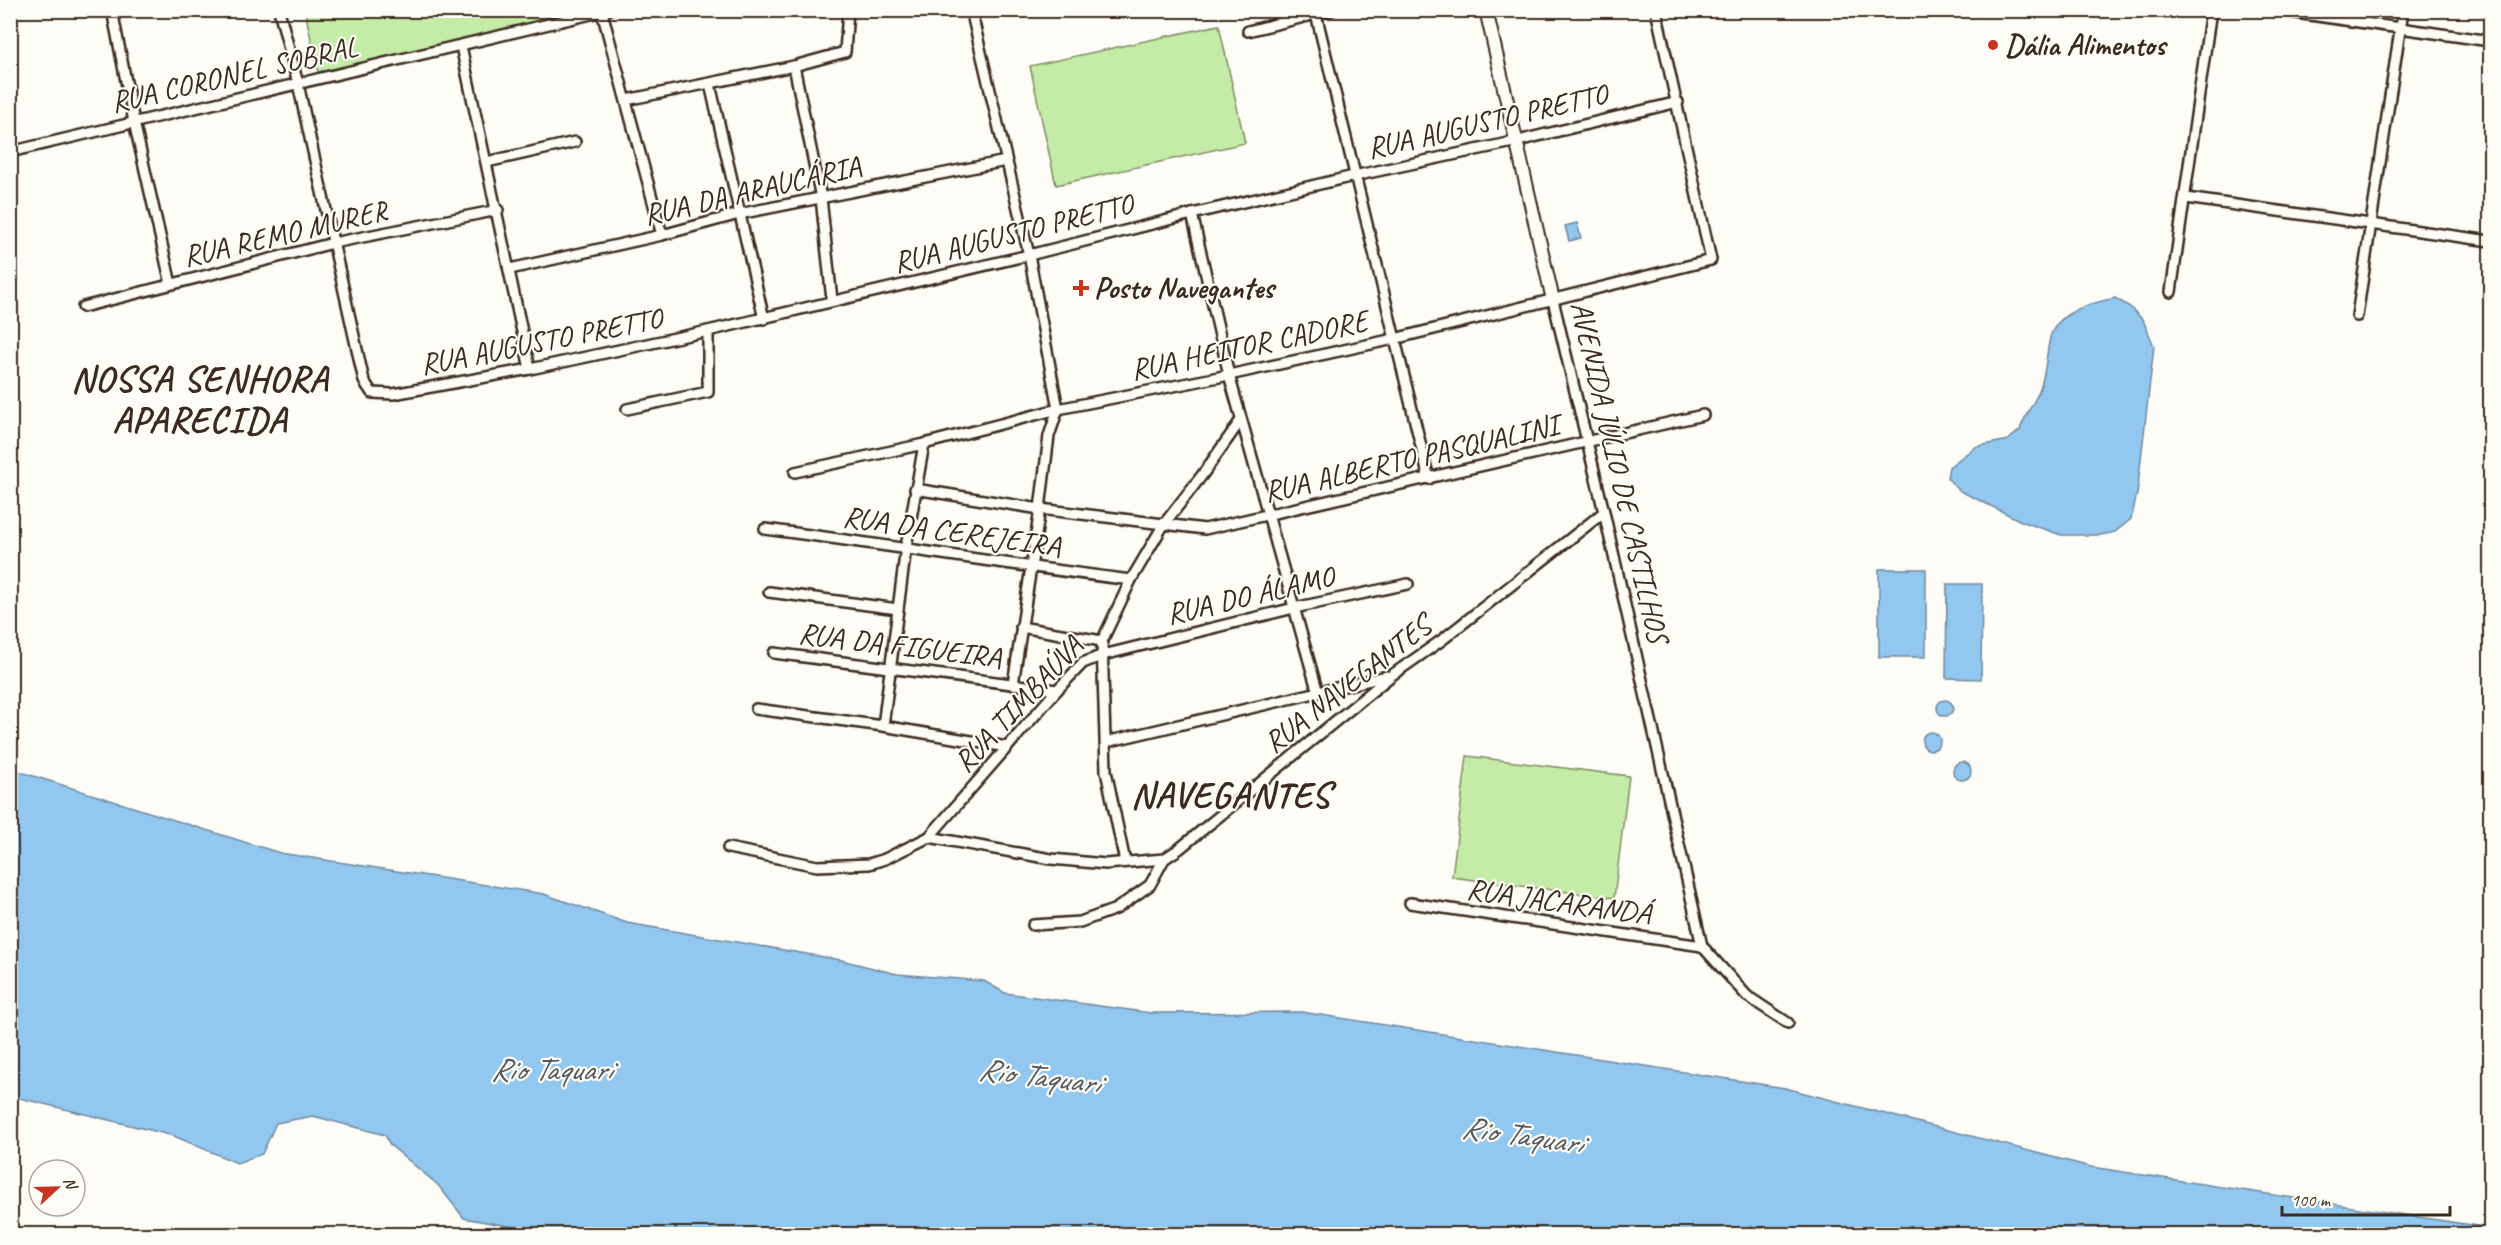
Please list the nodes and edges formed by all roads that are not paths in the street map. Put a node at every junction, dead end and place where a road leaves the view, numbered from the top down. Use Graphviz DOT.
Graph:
graph roads {
  1 [pos="112,10"];
  2 [pos="279,10"];
  3 [pos="849,10"];
  4 [pos="971,10"];
  5 [pos="1332,10"];
  6 [pos="1486,10"];
  7 [pos="1656,10"];
  8 [pos="2211,10"];
  9 [pos="2276,10"];
  10 [pos="2403,10"];
  11 [pos="605,11"];
  12 [pos="1316,12"];
  13 [pos="2400,27"];
  14 [pos="1248,32"];
  15 [pos="2490,41"];
  16 [pos="461,46"];
  17 [pos="794,66"];
  18 [pos="298,84"];
  19 [pos="710,84"];
  20 [pos="626,100"];
  21 [pos="1678,102"];
  22 [pos="134,122"];
  23 [pos="1518,141"];
  24 [pos="575,142"];
  25 [pos="10,152"];
  26 [pos="1006,161"];
  27 [pos="487,162"];
  28 [pos="1354,176"];
  29 [pos="821,198"];
  30 [pos="2186,198"];
  31 [pos="498,210"];
  32 [pos="739,214"];
  33 [pos="1191,214"];
  34 [pos="2370,223"];
  35 [pos="662,235"];
  36 [pos="2490,241"];
  37 [pos="333,243"];
  38 [pos="1029,255"];
  39 [pos="510,269"];
  40 [pos="171,284"];
  41 [pos="2171,292"];
  42 [pos="832,300"];
  43 [pos="1553,300"];
  44 [pos="83,307"];
  45 [pos="2357,316"];
  46 [pos="764,319"];
  47 [pos="708,332"];
  48 [pos="1394,339"];
  49 [pos="531,369"];
  50 [pos="1229,375"];
  51 [pos="1058,408"];
  52 [pos="627,409"];
  53 [pos="1703,416"];
  54 [pos="1241,420"];
  55 [pos="924,444"];
  56 [pos="1588,444"];
  57 [pos="795,472"];
  58 [pos="1428,479"];
  59 [pos="915,489"];
  60 [pos="1041,509"];
  61 [pos="1604,512"];
  62 [pos="1269,515"];
  63 [pos="1164,524"];
  64 [pos="765,529"];
  65 [pos="906,547"];
  66 [pos="1030,568"];
  67 [pos="1131,580"];
  68 [pos="1408,584"];
  69 [pos="769,592"];
  70 [pos="1294,608"];
  71 [pos="898,609"];
  72 [pos="1021,627"];
  73 [pos="1102,641"];
  74 [pos="774,652"];
  75 [pos="1103,655"];
  76 [pos="891,667"];
  77 [pos="1392,675"];
  78 [pos="1013,684"];
  79 [pos="1057,690"];
  80 [pos="1318,693"];
  81 [pos="756,709"];
  82 [pos="883,726"];
  83 [pos="1106,742"];
  84 [pos="1007,747"];
  85 [pos="929,837"];
  86 [pos="728,848"];
  87 [pos="1164,859"];
  88 [pos="1125,862"];
  89 [pos="1410,903"];
  90 [pos="1033,925"];
  91 [pos="1702,946"];
  92 [pos="1788,1023"];
  1 -- 22 [label="street"];
  2 -- 18 [label="street"];
  3 -- 17 [label="street"];
  4 -- 26 [label="street"];
  5 -- 12 [label="street"];
  6 -- 23 [label="street, AVENIDA JÚLIO DE CASTILHOS"];
  7 -- 21 [label="street"];
  8 -- 30 [label="street"];
  9 -- 13 [label="street"];
  10 -- 13 [label="street"];
  11 -- 16 [label="street, RUA CORONEL SOBRAL"];
  11 -- 20 [label="street"];
  12 -- 14 [label="street"];
  12 -- 28 [label="street"];
  13 -- 15 [label="street"];
  13 -- 34 [label="street"];
  16 -- 18 [label="street, RUA CORONEL SOBRAL"];
  16 -- 27 [label="street"];
  17 -- 19 [label="street"];
  17 -- 29 [label="street"];
  18 -- 22 [label="street, RUA CORONEL SOBRAL"];
  18 -- 37 [label="street"];
  19 -- 20 [label="street"];
  19 -- 32 [label="street"];
  20 -- 35 [label="street"];
  21 -- 23 [label="street, RUA AUGUSTO PRETTO"];
  21 -- 43 [label="street, RUA HEITOR CADORE"];
  22 -- 25 [label="street, RUA CORONEL SOBRAL"];
  22 -- 40 [label="street"];
  23 -- 28 [label="street, RUA AUGUSTO PRETTO"];
  23 -- 43 [label="street, AVENIDA JÚLIO DE CASTILHOS"];
  24 -- 27 [label="street"];
  26 -- 29 [label="street, RUA DA ARAUCÁRIA"];
  26 -- 38 [label="street"];
  27 -- 31 [label="street"];
  28 -- 33 [label="street, RUA AUGUSTO PRETTO"];
  28 -- 48 [label="street"];
  29 -- 32 [label="street, RUA DA ARAUCÁRIA"];
  29 -- 42 [label="street"];
  30 -- 34 [label="street"];
  30 -- 41 [label="street"];
  31 -- 37 [label="street, RUA REMO MURER"];
  31 -- 39 [label="street"];
  32 -- 35 [label="street, RUA DA ARAUCÁRIA"];
  32 -- 46 [label="street"];
  33 -- 38 [label="street, RUA AUGUSTO PRETTO"];
  33 -- 50 [label="street"];
  34 -- 36 [label="street"];
  34 -- 45 [label="street"];
  35 -- 39 [label="street, RUA DA ARAUCÁRIA"];
  37 -- 40 [label="street, RUA REMO MURER"];
  37 -- 49 [label="street, RUA AUGUSTO PRETTO"];
  38 -- 42 [label="street, RUA AUGUSTO PRETTO"];
  38 -- 51 [label="street"];
  39 -- 49 [label="street"];
  40 -- 44 [label="street, RUA REMO MURER"];
  42 -- 46 [label="street, RUA AUGUSTO PRETTO"];
  43 -- 48 [label="street, RUA HEITOR CADORE"];
  43 -- 56 [label="street, AVENIDA JÚLIO DE CASTILHOS"];
  46 -- 47 [label="street, RUA AUGUSTO PRETTO"];
  47 -- 49 [label="street, RUA AUGUSTO PRETTO"];
  47 -- 52 [label="street"];
  48 -- 50 [label="street, RUA HEITOR CADORE"];
  48 -- 58 [label="street"];
  50 -- 51 [label="street, RUA HEITOR CADORE"];
  50 -- 54 [label="street"];
  51 -- 55 [label="street, RUA HEITOR CADORE"];
  51 -- 60 [label="street"];
  53 -- 56 [label="street, RUA ALBERTO PASQUALINI"];
  54 -- 62 [label="street"];
  54 -- 63 [label="street, RUA TIMBAÚVA"];
  55 -- 57 [label="street, RUA HEITOR CADORE"];
  55 -- 59 [label="street"];
  56 -- 58 [label="street, RUA ALBERTO PASQUALINI"];
  56 -- 61 [label="street, AVENIDA JÚLIO DE CASTILHOS"];
  58 -- 62 [label="street, RUA ALBERTO PASQUALINI"];
  59 -- 60 [label="street, RUA ALBERTO PASQUALINI"];
  59 -- 65 [label="street"];
  60 -- 63 [label="street, RUA ALBERTO PASQUALINI"];
  60 -- 66 [label="street"];
  61 -- 77 [label="street, RUA NAVEGANTES"];
  61 -- 91 [label="street, AVENIDA JÚLIO DE CASTILHOS"];
  62 -- 63 [label="street, RUA ALBERTO PASQUALINI"];
  62 -- 70 [label="street"];
  63 -- 67 [label="street, RUA TIMBAÚVA"];
  64 -- 65 [label="street, RUA DA CEREJEIRA"];
  65 -- 66 [label="street, RUA DA CEREJEIRA"];
  65 -- 71 [label="street"];
  66 -- 67 [label="street, RUA DA CEREJEIRA"];
  66 -- 72 [label="street"];
  67 -- 73 [label="street, RUA TIMBAÚVA"];
  68 -- 70 [label="street, RUA DO ÁLAMO"];
  69 -- 71 [label="street"];
  70 -- 75 [label="street, RUA DO ÁLAMO"];
  70 -- 80 [label="street"];
  71 -- 76 [label="street"];
  72 -- 73 [label="street"];
  72 -- 78 [label="street"];
  73 -- 75 [label="street, RUA TIMBAÚVA"];
  74 -- 76 [label="street, RUA DA FIGUEIRA"];
  75 -- 79 [label="street, RUA TIMBAÚVA"];
  75 -- 83 [label="street"];
  76 -- 78 [label="street, RUA DA FIGUEIRA"];
  76 -- 82 [label="street"];
  77 -- 80 [label="street"];
  77 -- 87 [label="street, RUA NAVEGANTES"];
  78 -- 79 [label="street, RUA DA FIGUEIRA"];
  79 -- 84 [label="street, RUA TIMBAÚVA"];
  80 -- 83 [label="street"];
  81 -- 82 [label="street"];
  82 -- 84 [label="street"];
  83 -- 88 [label="street"];
  84 -- 85 [label="street, RUA TIMBAÚVA"];
  85 -- 86 [label="street, RUA TIMBAÚVA"];
  85 -- 88 [label="street"];
  87 -- 88 [label="street"];
  87 -- 90 [label="street"];
  89 -- 91 [label="street, RUA JACARANDÁ"];
  91 -- 92 [label="street"];
}
